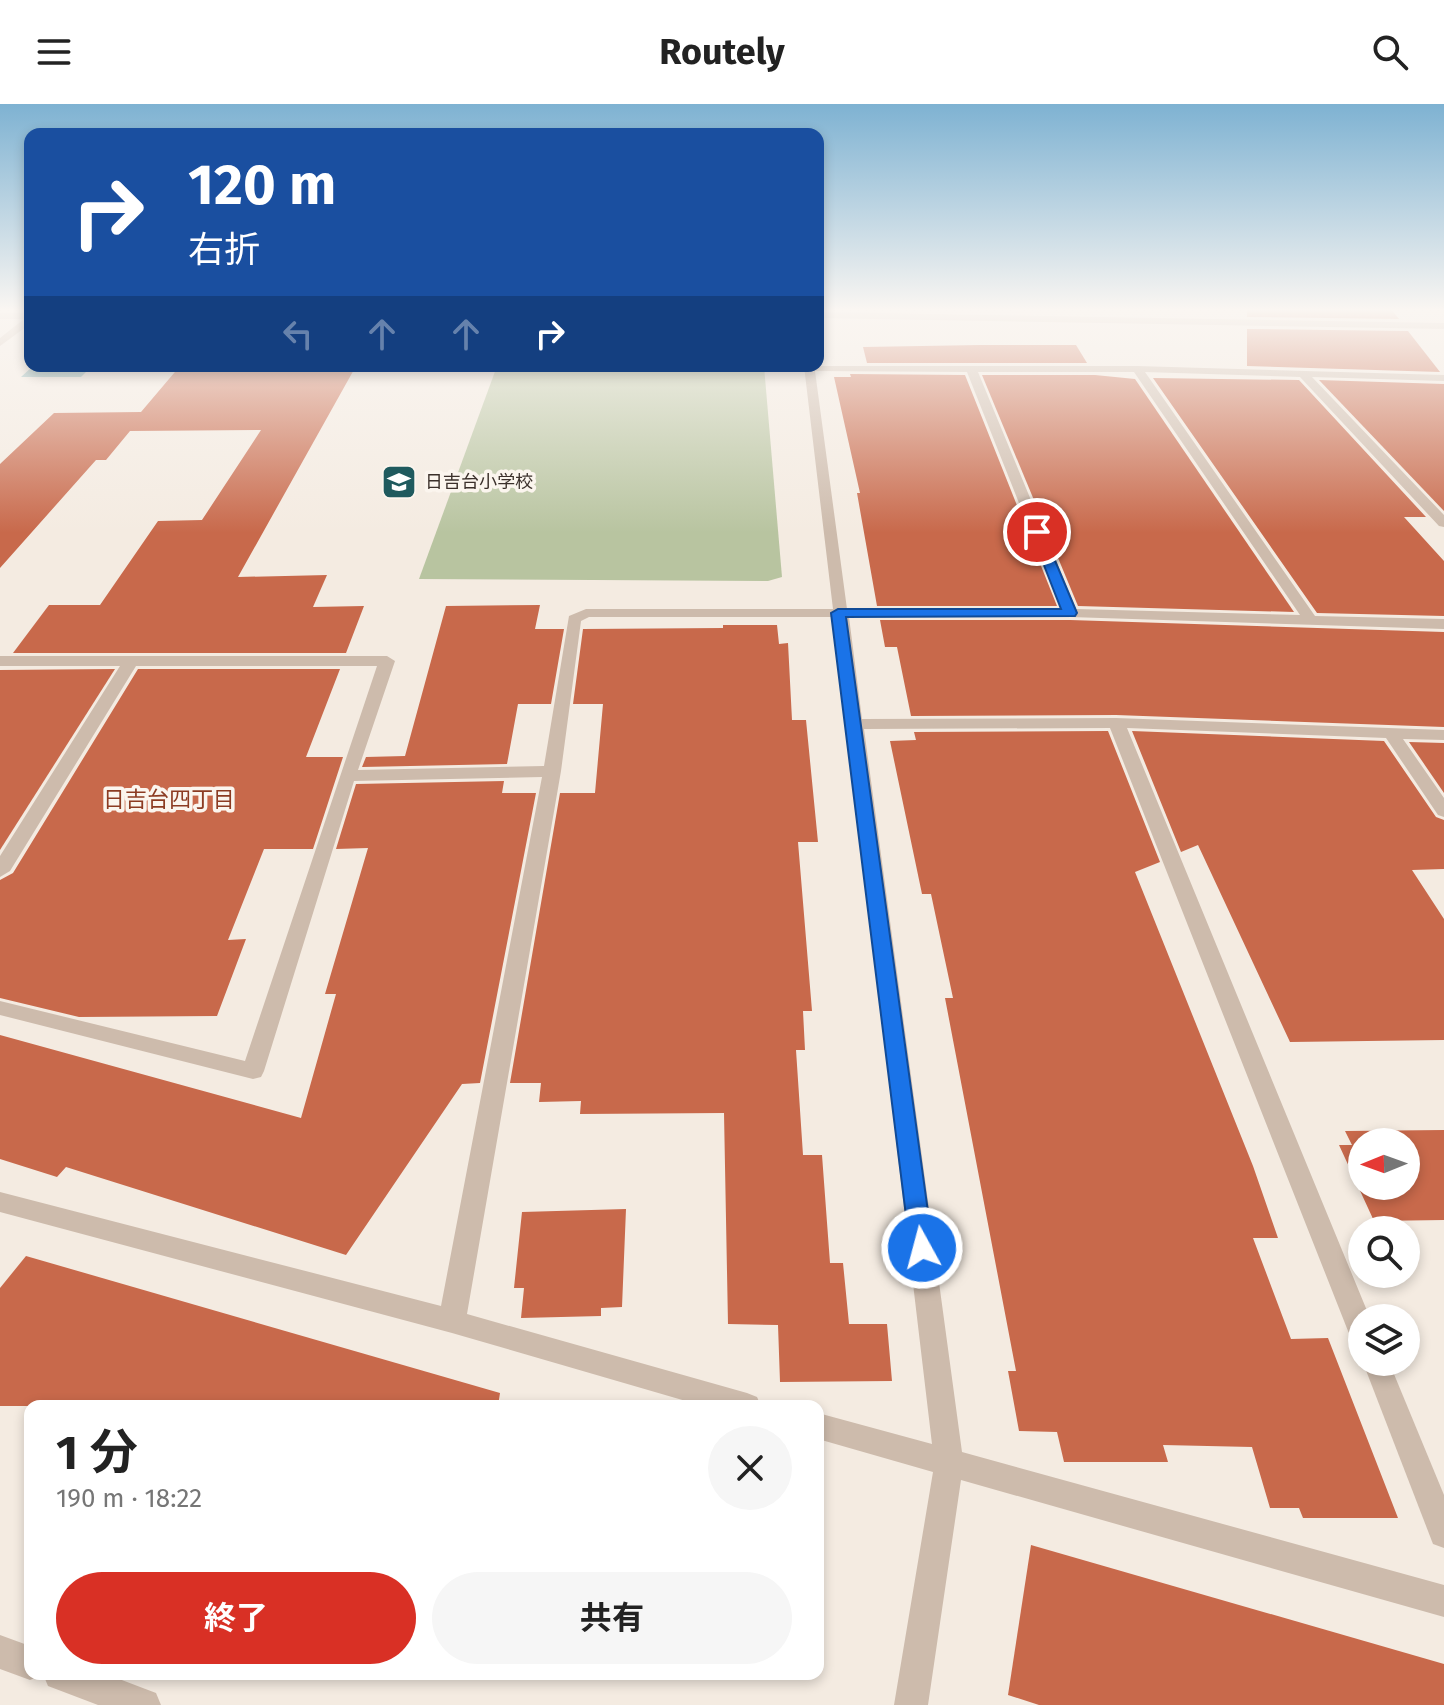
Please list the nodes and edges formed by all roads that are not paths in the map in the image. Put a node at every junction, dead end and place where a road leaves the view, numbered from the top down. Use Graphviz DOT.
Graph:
graph roads {
  1 [pos="811,384"];
  2 [pos="977,384"];
  3 [pos="1147,384"];
  4 [pos="1312,384"];
  5 [pos="1444,523"];
  6 [pos="838,613"];
  7 [pos="1070,613"];
  8 [pos="1310,619"];
  9 [pos="1444,624"];
  10 [pos="0,661"];
  11 [pos="131,661"];
  12 [pos="1116,723"];
  13 [pos="854,724"];
  14 [pos="1391,733"];
  15 [pos="1444,735"];
  16 [pos="552,771"];
  17 [pos="347,776"];
  18 [pos="1444,811"];
  19 [pos="0,871"];
  20 [pos="0,1008"];
  21 [pos="0,1202"];
  22 [pos="1351,1304"];
  23 [pos="452,1321"];
  24 [pos="1381,1376"];
  25 [pos="726,1400"];
  26 [pos="824,1428"];
  27 [pos="949,1464"];
  28 [pos="1444,1533"];
  29 [pos="1444,1601"];
  30 [pos="0,1652"];
  31 [pos="24,1661"];
  32 [pos="76,1680"];
  33 [pos="144,1705"];
  34 [pos="911,1705"];
  1 -- 6 [label="street"];
  2 -- 7 [label="street"];
  3 -- 8 [label="street"];
  4 -- 5 [label="street"];
  6 -- 7 [label="street"];
  6 -- 13 [label="street"];
  6 -- 16 [label="street"];
  7 -- 8 [label="street"];
  8 -- 9 [label="street"];
  10 -- 11 [label="street"];
  11 -- 17 [label="street"];
  11 -- 19 [label="street"];
  12 -- 13 [label="street"];
  12 -- 14 [label="street"];
  12 -- 22 [label="street"];
  13 -- 27 [label="street"];
  14 -- 15 [label="street"];
  14 -- 18 [label="street"];
  16 -- 17 [label="street"];
  16 -- 23 [label="street"];
  17 -- 20 [label="street"];
  21 -- 23 [label="street"];
  23 -- 25 [label="street"];
  24 -- 28 [label="street"];
  26 -- 27 [label="street"];
  27 -- 29 [label="street"];
  27 -- 34 [label="street"];
  30 -- 31 [label="street"];
  32 -- 33 [label="street"];
}
